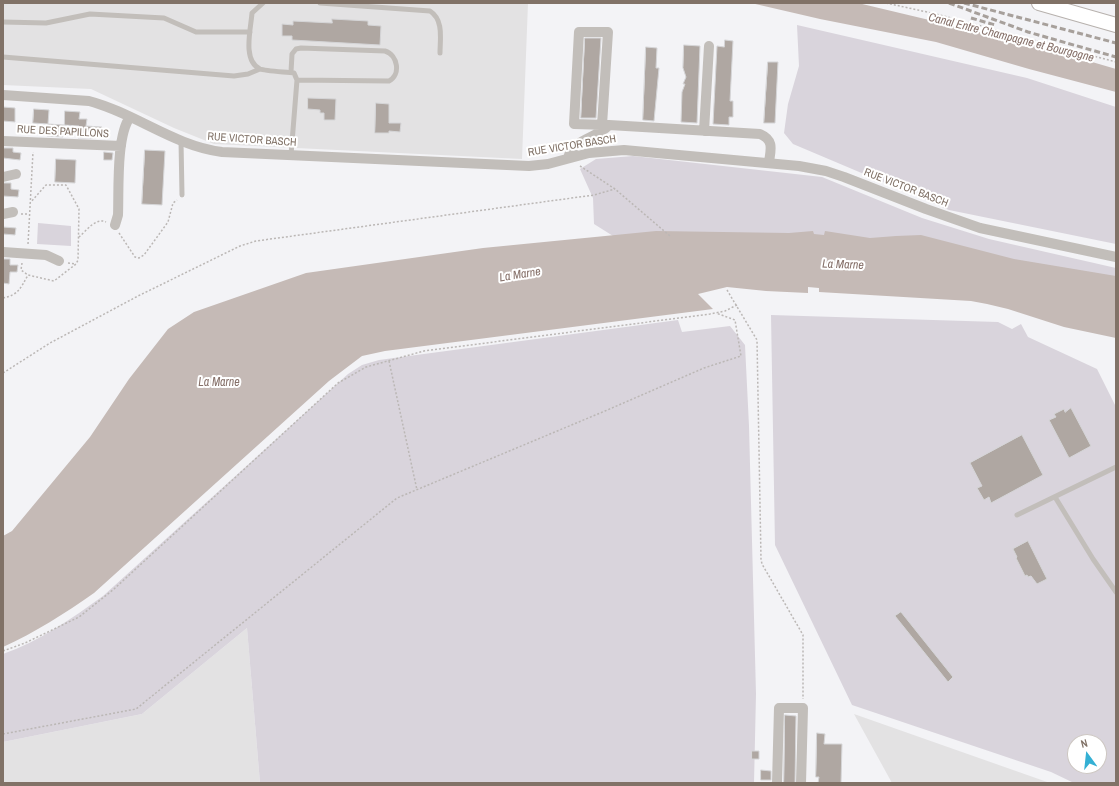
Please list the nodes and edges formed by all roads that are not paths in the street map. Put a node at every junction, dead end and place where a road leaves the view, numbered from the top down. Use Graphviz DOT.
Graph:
graph roads {
  1 [pos="263,3"];
  2 [pos="320,3"];
  3 [pos="1038,3"];
  4 [pos="3,22"];
  5 [pos="1116,25"];
  6 [pos="250,32"];
  7 [pos="709,46"];
  8 [pos="440,53"];
  9 [pos="3,57"];
  10 [pos="260,69"];
  11 [pos="291,72"];
  12 [pos="297,80"];
  13 [pos="3,95"];
  14 [pos="130,117"];
  15 [pos="605,125"];
  16 [pos="704,131"];
  17 [pos="3,141"];
  18 [pos="181,141"];
  19 [pos="121,146"];
  20 [pos="291,155"];
  21 [pos="568,158"];
  22 [pos="770,162"];
  23 [pos="16,174"];
  24 [pos="3,178"];
  25 [pos="182,195"];
  26 [pos="115,225"];
  27 [pos="3,252"];
  28 [pos="1116,258"];
  29 [pos="59,261"];
  30 [pos="1116,467"];
  31 [pos="1055,497"];
  32 [pos="1017,515"];
  33 [pos="1116,592"];
  34 [pos="777,783"];
  35 [pos="801,783"];
  1 -- 6 [label="lane"];
  2 -- 8 [label="lane"];
  3 -- 5 [label="street"];
  4 -- 6 [label="lane"];
  6 -- 10 [label="lane"];
  7 -- 16 [label="street"];
  9 -- 10 [label="lane"];
  10 -- 11 [label="lane"];
  11 -- 12 [label="lane"];
  11 -- 12 [label="lane"];
  12 -- 20 [label="lane"];
  13 -- 14 [label="street, RUE VICTOR BASCH"];
  14 -- 18 [label="street, RUE VICTOR BASCH"];
  14 -- 19 [label="street"];
  15 -- 15 [label="street"];
  15 -- 16 [label="street"];
  15 -- 21 [label="street"];
  16 -- 22 [label="street"];
  17 -- 19 [label="street, RUE DES PAPILLONS"];
  18 -- 20 [label="street, RUE VICTOR BASCH"];
  18 -- 25 [label="lane"];
  19 -- 26 [label="street"];
  20 -- 21 [label="street, RUE VICTOR BASCH"];
  21 -- 22 [label="street, RUE VICTOR BASCH"];
  22 -- 28 [label="street, RUE VICTOR BASCH"];
  23 -- 24 [label="street"];
  27 -- 29 [label="street"];
  30 -- 31 [label="lane"];
  31 -- 32 [label="lane"];
  31 -- 33 [label="lane"];
  34 -- 35 [label="street"];
}
